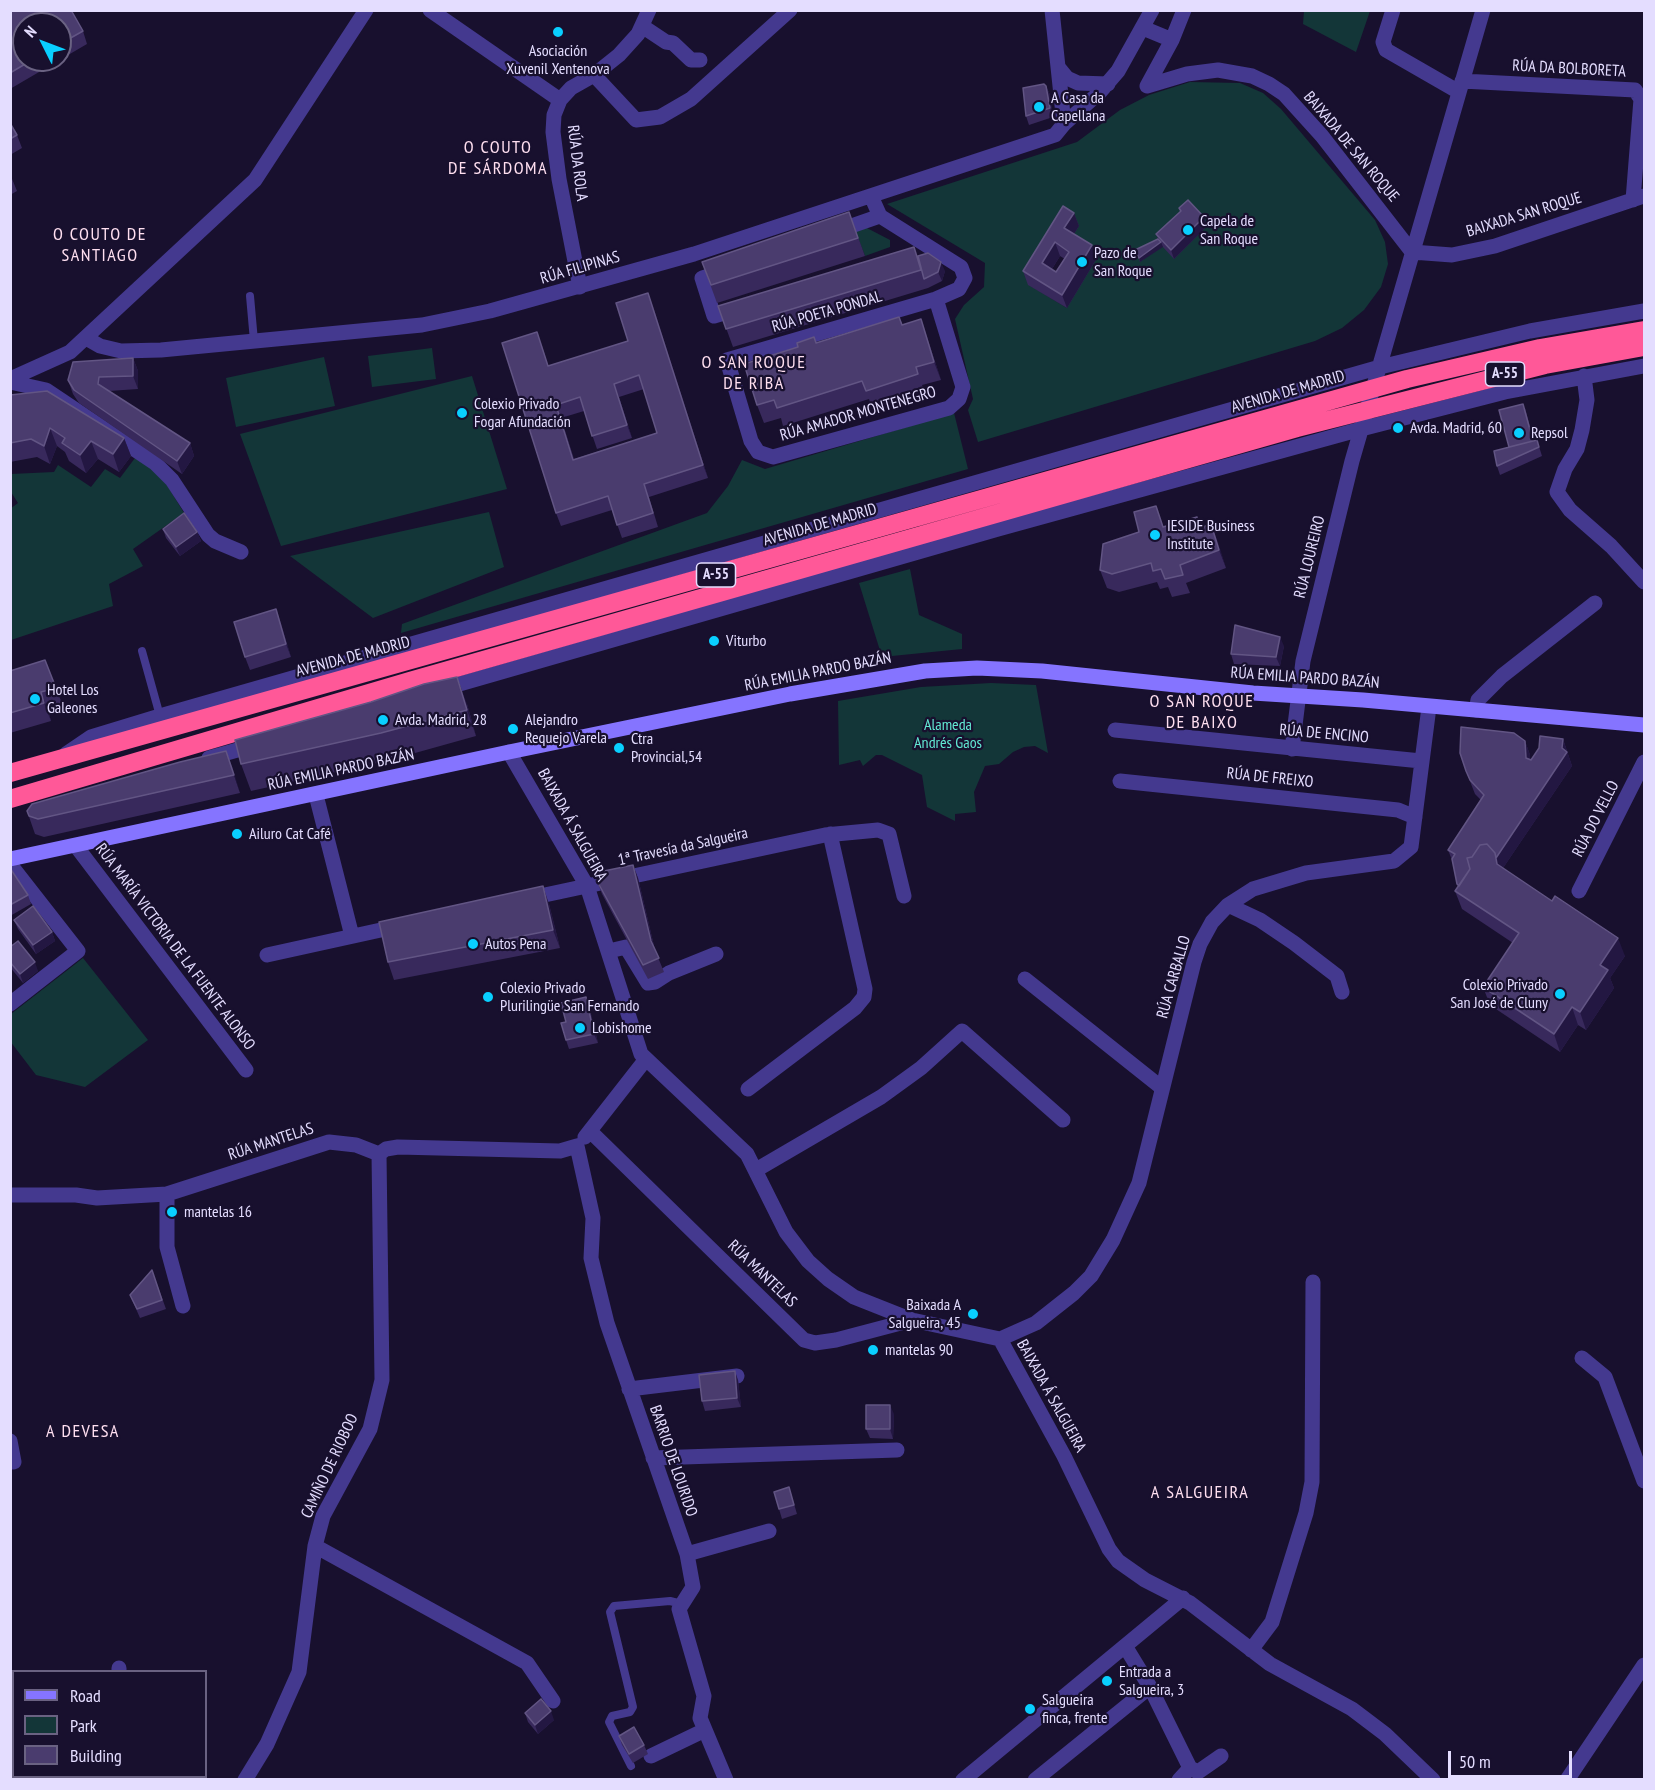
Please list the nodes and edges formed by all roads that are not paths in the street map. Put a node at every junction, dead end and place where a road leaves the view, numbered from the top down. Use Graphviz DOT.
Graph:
graph roads {
  1 [pos="366,10"];
  2 [pos="430,10"];
  3 [pos="649,10"];
  4 [pos="790,10"];
  5 [pos="1052,10"];
  6 [pos="1152,10"];
  7 [pos="1184,10"];
  8 [pos="1393,10"];
  9 [pos="1483,10"];
  10 [pos="642,26"];
  11 [pos="1143,28"];
  12 [pos="1172,40"];
  13 [pos="700,60"];
  14 [pos="1058,67"];
  15 [pos="594,75"];
  16 [pos="1108,84"];
  17 [pos="1460,86"];
  18 [pos="560,100"];
  19 [pos="1064,124"];
  20 [pos="871,196"];
  21 [pos="1639,198"];
  22 [pos="880,216"];
  23 [pos="824,236"];
  24 [pos="933,249"];
  25 [pos="1412,252"];
  26 [pos="910,256"];
  27 [pos="736,267"];
  28 [pos="580,287"];
  29 [pos="250,296"];
  30 [pos="936,299"];
  31 [pos="751,305"];
  32 [pos="1644,311"];
  33 [pos="1644,330"];
  34 [pos="86,338"];
  35 [pos="254,341"];
  36 [pos="1644,347"];
  37 [pos="727,360"];
  38 [pos="1644,366"];
  39 [pos="1380,367"];
  40 [pos="1584,376"];
  41 [pos="10,380"];
  42 [pos="1373,388"];
  43 [pos="1367,408"];
  44 [pos="1361,429"];
  45 [pos="241,552"];
  46 [pos="1644,582"];
  47 [pos="1595,603"];
  48 [pos="142,651"];
  49 [pos="422,695"];
  50 [pos="1299,696"];
  51 [pos="1429,706"];
  52 [pos="1476,710"];
  53 [pos="160,716"];
  54 [pos="1644,725"];
  55 [pos="1115,730"];
  56 [pos="266,741"];
  57 [pos="1292,749"];
  58 [pos="509,752"];
  59 [pos="59,759"];
  60 [pos="1421,761"];
  61 [pos="197,762"];
  62 [pos="1644,762"];
  63 [pos="10,773"];
  64 [pos="67,780"];
  65 [pos="1120,781"];
  66 [pos="106,789"];
  67 [pos="316,795"];
  68 [pos="10,799"];
  69 [pos="1415,818"];
  70 [pos="827,835"];
  71 [pos="76,846"];
  72 [pos="10,861"];
  73 [pos="587,886"];
  74 [pos="1580,891"];
  75 [pos="904,896"];
  76 [pos="509,902"];
  77 [pos="1228,905"];
  78 [pos="419,922"];
  79 [pos="352,936"];
  80 [pos="609,951"];
  81 [pos="716,954"];
  82 [pos="267,955"];
  83 [pos="1025,979"];
  84 [pos="1342,992"];
  85 [pos="10,1004"];
  86 [pos="646,1059"];
  87 [pos="246,1070"];
  88 [pos="1162,1088"];
  89 [pos="748,1089"];
  90 [pos="1063,1120"];
  91 [pos="590,1131"];
  92 [pos="578,1146"];
  93 [pos="379,1154"];
  94 [pos="756,1170"];
  95 [pos="167,1194"];
  96 [pos="10,1195"];
  97 [pos="1313,1282"];
  98 [pos="183,1306"];
  99 [pos="912,1320"];
  100 [pos="1000,1339"];
  101 [pos="1582,1358"];
  102 [pos="737,1376"];
  103 [pos="629,1389"];
  104 [pos="10,1441"];
  105 [pos="897,1450"];
  106 [pos="653,1458"];
  107 [pos="10,1462"];
  108 [pos="1644,1481"];
  109 [pos="769,1531"];
  110 [pos="315,1546"];
  111 [pos="687,1554"];
  112 [pos="1182,1598"];
  113 [pos="682,1604"];
  114 [pos="1125,1646"];
  115 [pos="1251,1650"];
  116 [pos="1644,1665"];
  117 [pos="1150,1687"];
  118 [pos="553,1701"];
  119 [pos="705,1730"];
  120 [pos="651,1756"];
  121 [pos="1221,1756"];
  122 [pos="631,1766"];
  123 [pos="1190,1768"];
  124 [pos="247,1777"];
  125 [pos="232,1779"];
  126 [pos="726,1779"];
  127 [pos="963,1779"];
  128 [pos="1035,1779"];
  129 [pos="1179,1779"];
  130 [pos="1433,1779"];
  131 [pos="1567,1779"];
  1 -- 34 [label="street"];
  2 -- 18 [label="street"];
  3 -- 10 [label="street"];
  4 -- 15 [label="street"];
  5 -- 14 [label="street"];
  6 -- 11 [label="street, RÚA FILIPINAS"];
  7 -- 12 [label="street"];
  8 -- 17 [label="street"];
  9 -- 17 [label="street, RÚA LOUREIRO"];
  10 -- 13 [label="street"];
  10 -- 15 [label="street"];
  11 -- 12 [label="street"];
  11 -- 16 [label="street, RÚA FILIPINAS"];
  12 -- 25 [label="street, BAIXADA DE SAN ROQUE"];
  14 -- 16 [label="street"];
  14 -- 19 [label="street"];
  15 -- 18 [label="street"];
  16 -- 19 [label="street, RÚA FILIPINAS"];
  17 -- 21 [label="street, RÚA DA BOLBORETA"];
  17 -- 25 [label="street, RÚA LOUREIRO"];
  18 -- 28 [label="street, RÚA DA ROLA"];
  19 -- 20 [label="street, RÚA FILIPINAS"];
  20 -- 22 [label="street"];
  20 -- 28 [label="street, RÚA FILIPINAS"];
  21 -- 25 [label="street, BAIXADA SAN ROQUE"];
  22 -- 23 [label="street"];
  22 -- 24 [label="street, RÚA POETA PONDAL"];
  24 -- 26 [label="street"];
  24 -- 30 [label="street, RÚA POETA PONDAL"];
  25 -- 39 [label="street, RÚA LOUREIRO"];
  27 -- 31 [label="street"];
  28 -- 35 [label="street, RÚA FILIPINAS"];
  29 -- 35 [label="lane"];
  30 -- 37 [label="street, RÚA POETA PONDAL"];
  30 -- 37 [label="street, RÚA AMADOR MONTENEGRO"];
  32 -- 39 [label="street, AVENIDA DE MADRID"];
  33 -- 42 [label="highway, AVENIDA DE MADRID / A-55"];
  34 -- 35 [label="street, RÚA FILIPINAS"];
  34 -- 41 [label="street"];
  36 -- 43 [label="highway, A-55"];
  38 -- 40 [label="street"];
  39 -- 42 [label="street, RÚA LOUREIRO"];
  39 -- 53 [label="street, AVENIDA DE MADRID"];
  40 -- 44 [label="street"];
  40 -- 46 [label="street"];
  41 -- 45 [label="street"];
  42 -- 43 [label="street, RÚA LOUREIRO"];
  42 -- 59 [label="highway, AVENIDA DE MADRID / A-55"];
  43 -- 44 [label="street, RÚA LOUREIRO"];
  43 -- 64 [label="highway, A-55"];
  44 -- 49 [label="street"];
  44 -- 50 [label="street, RÚA LOUREIRO"];
  47 -- 52 [label="street"];
  48 -- 53 [label="lane"];
  50 -- 51 [label="street, RÚA EMILIA PARDO BAZÁN"];
  50 -- 57 [label="street, RÚA LOUREIRO"];
  50 -- 58 [label="street, RÚA EMILIA PARDO BAZÁN"];
  51 -- 52 [label="street, RÚA EMILIA PARDO BAZÁN"];
  51 -- 60 [label="street, RÚA CARBALLO"];
  52 -- 54 [label="street, RÚA EMILIA PARDO BAZÁN"];
  53 -- 59 [label="street, AVENIDA DE MADRID"];
  55 -- 57 [label="street, RÚA DE ENCINO"];
  56 -- 61 [label="street"];
  57 -- 60 [label="street, RÚA DE ENCINO"];
  58 -- 67 [label="street, RÚA EMILIA PARDO BAZÁN"];
  58 -- 73 [label="street, BAIXADA Á SALGUEIRA"];
  59 -- 63 [label="highway, AVENIDA DE MADRID / A-55"];
  60 -- 69 [label="street, RÚA CARBALLO"];
  62 -- 74 [label="street, RÚA DO VELLO"];
  64 -- 66 [label="street"];
  64 -- 68 [label="highway, A-55"];
  65 -- 69 [label="street, RÚA DE FREIXO"];
  67 -- 71 [label="street, RÚA EMILIA PARDO BAZÁN"];
  67 -- 79 [label="street"];
  69 -- 77 [label="street, RÚA CARBALLO"];
  70 -- 73 [label="street, 1ª Travesía da Salgueira"];
  70 -- 75 [label="street, 1ª Travesía da Salgueira"];
  70 -- 89 [label="street"];
  71 -- 72 [label="street, RÚA EMILIA PARDO BAZÁN"];
  71 -- 87 [label="street, RÚA MARÍA VICTORIA DE LA FUENTE ALONSO"];
  72 -- 85 [label="street"];
  73 -- 76 [label="street, 1ª Travesía da Salgueira"];
  73 -- 80 [label="street, BAIXADA Á SALGUEIRA"];
  77 -- 84 [label="street"];
  77 -- 88 [label="street, RÚA CARBALLO"];
  78 -- 79 [label="street"];
  79 -- 82 [label="street"];
  80 -- 81 [label="street"];
  80 -- 86 [label="street, BAIXADA Á SALGUEIRA"];
  83 -- 88 [label="street"];
  86 -- 91 [label="street"];
  86 -- 94 [label="street, BAIXADA Á SALGUEIRA"];
  88 -- 100 [label="street, RÚA CARBALLO"];
  90 -- 94 [label="street"];
  91 -- 92 [label="street"];
  91 -- 99 [label="street, RÚA MANTELAS"];
  92 -- 93 [label="street"];
  92 -- 103 [label="street, BARRIO DE LOURIDO"];
  93 -- 95 [label="street, RÚA MANTELAS"];
  93 -- 110 [label="street, CAMIÑO DE RIOBOO"];
  94 -- 99 [label="street, BAIXADA Á SALGUEIRA"];
  95 -- 96 [label="street, RÚA MANTELAS"];
  95 -- 98 [label="street"];
  97 -- 115 [label="street"];
  99 -- 100 [label="street, BAIXADA Á SALGUEIRA"];
  100 -- 112 [label="street, BAIXADA Á SALGUEIRA"];
  101 -- 108 [label="street"];
  102 -- 103 [label="street"];
  103 -- 106 [label="street, BARRIO DE LOURIDO"];
  104 -- 107 [label="street"];
  105 -- 106 [label="street"];
  106 -- 111 [label="street, BARRIO DE LOURIDO"];
  109 -- 111 [label="street"];
  110 -- 118 [label="street"];
  110 -- 124 [label="street, CAMIÑO DE RIOBOO"];
  111 -- 113 [label="street, BARRIO DE LOURIDO"];
  112 -- 114 [label="street"];
  112 -- 115 [label="street, BAIXADA Á SALGUEIRA"];
  113 -- 119 [label="street, BARRIO DE LOURIDO"];
  113 -- 122 [label="lane"];
  114 -- 117 [label="street"];
  114 -- 127 [label="street"];
  115 -- 130 [label="street, BAIXADA Á SALGUEIRA"];
  116 -- 131 [label="street"];
  117 -- 123 [label="street"];
  117 -- 128 [label="street"];
  119 -- 120 [label="street"];
  119 -- 126 [label="street, BARRIO DE LOURIDO"];
  121 -- 123 [label="street"];
  123 -- 129 [label="street"];
  124 -- 125 [label="street"];
}
